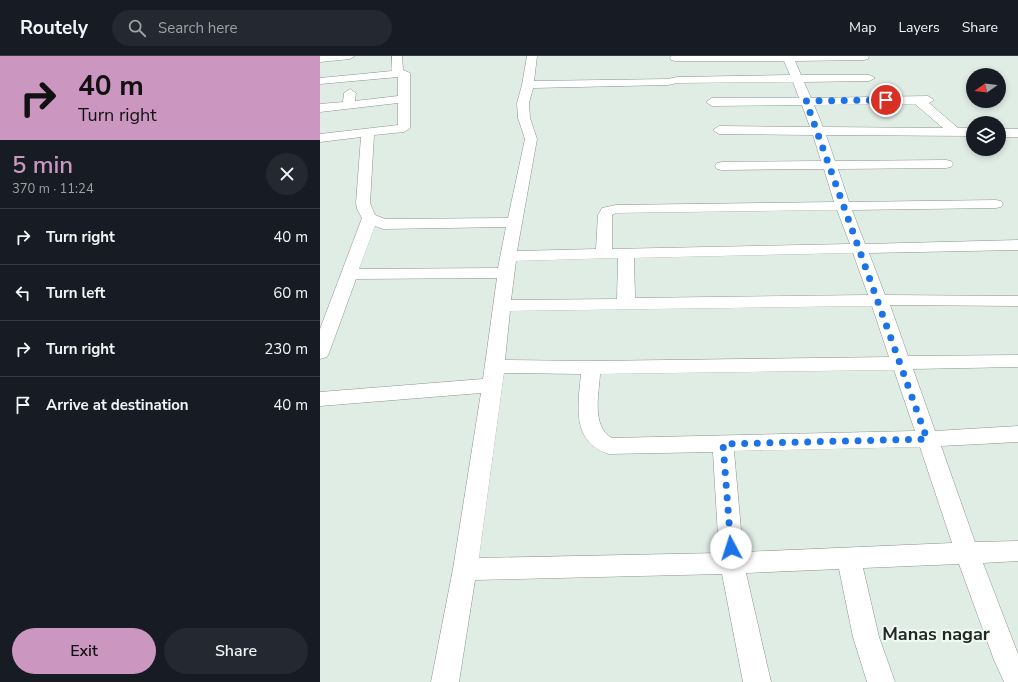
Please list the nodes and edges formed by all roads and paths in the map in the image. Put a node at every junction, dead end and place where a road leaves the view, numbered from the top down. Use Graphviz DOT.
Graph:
graph roads {
  1 [pos="350,56"];
  2 [pos="397,56"];
  3 [pos="532,56"];
  4 [pos="675,57"];
  5 [pos="789,57"];
  6 [pos="857,57"];
  7 [pos="320,59"];
  8 [pos="398,74"];
  9 [pos="351,78"];
  10 [pos="869,78"];
  11 [pos="797,79"];
  12 [pos="677,80"];
  13 [pos="320,81"];
  14 [pos="528,85"];
  15 [pos="404,100"];
  16 [pos="806,101"];
  17 [pos="712,102"];
  18 [pos="349,105"];
  19 [pos="320,108"];
  20 [pos="719,130"];
  21 [pos="818,130"];
  22 [pos="954,131"];
  23 [pos="966,132"];
  24 [pos="368,133"];
  25 [pos="1006,133"];
  26 [pos="1018,134"];
  27 [pos="320,138"];
  28 [pos="946,164"];
  29 [pos="829,165"];
  30 [pos="722,166"];
  31 [pos="996,204"];
  32 [pos="843,206"];
  33 [pos="370,218"];
  34 [pos="515,222"];
  35 [pos="1018,245"];
  36 [pos="859,248"];
  37 [pos="626,253"];
  38 [pos="604,254"];
  39 [pos="507,264"];
  40 [pos="348,274"];
  41 [pos="879,300"];
  42 [pos="1018,301"];
  43 [pos="626,305"];
  44 [pos="502,306"];
  45 [pos="320,353"];
  46 [pos="1018,361"];
  47 [pos="901,364"];
  48 [pos="591,368"];
  49 [pos="494,375"];
  50 [pos="320,399"];
  51 [pos="1018,434"];
  52 [pos="927,439"];
  53 [pos="723,444"];
  54 [pos="1018,551"];
  55 [pos="967,552"];
  56 [pos="848,558"];
  57 [pos="732,563"];
  58 [pos="465,570"];
  59 [pos="445,682"];
  60 [pos="757,682"];
  61 [pos="881,682"];
  62 [pos="1018,682"];
  1 -- 7 [label="street"];
  2 -- 8 [label="street"];
  3 -- 14 [label="street"];
  4 -- 5 [label="street"];
  4 -- 12 [label="street"];
  5 -- 6 [label="street"];
  5 -- 11 [label="street"];
  8 -- 9 [label="street"];
  8 -- 15 [label="street"];
  9 -- 13 [label="street"];
  9 -- 18 [label="street"];
  10 -- 11 [label="street"];
  11 -- 12 [label="street"];
  11 -- 16 [label="street"];
  12 -- 14 [label="street"];
  14 -- 34 [label="street"];
  15 -- 18 [label="street"];
  15 -- 24 [label="street"];
  16 -- 17 [label="street"];
  16 -- 21 [label="street"];
  16 -- 22 [label="street"];
  18 -- 19 [label="street"];
  20 -- 21 [label="street"];
  21 -- 22 [label="street"];
  21 -- 29 [label="street"];
  22 -- 23 [label="street"];
  24 -- 27 [label="street"];
  24 -- 33 [label="street"];
  25 -- 26 [label="street"];
  28 -- 29 [label="street"];
  29 -- 30 [label="street"];
  29 -- 32 [label="street"];
  31 -- 32 [label="street"];
  32 -- 36 [label="street"];
  32 -- 38 [label="street"];
  33 -- 34 [label="street"];
  33 -- 40 [label="street"];
  34 -- 39 [label="street"];
  35 -- 36 [label="street"];
  36 -- 37 [label="street"];
  36 -- 41 [label="street"];
  37 -- 38 [label="street"];
  37 -- 43 [label="street"];
  38 -- 39 [label="street"];
  39 -- 40 [label="street"];
  39 -- 44 [label="street"];
  40 -- 45 [label="street"];
  41 -- 42 [label="street"];
  41 -- 43 [label="street"];
  41 -- 47 [label="street"];
  43 -- 44 [label="street"];
  44 -- 49 [label="street"];
  46 -- 47 [label="street"];
  47 -- 48 [label="street"];
  47 -- 52 [label="street"];
  48 -- 49 [label="street"];
  48 -- 53 [label="street"];
  49 -- 50 [label="street"];
  49 -- 58 [label="street"];
  51 -- 52 [label="street"];
  52 -- 53 [label="street"];
  52 -- 55 [label="street"];
  53 -- 57 [label="street"];
  54 -- 55 [label="street"];
  55 -- 56 [label="street"];
  55 -- 62 [label="street"];
  56 -- 57 [label="street"];
  56 -- 61 [label="street"];
  57 -- 58 [label="street"];
  57 -- 60 [label="street"];
  58 -- 59 [label="street"];
}
